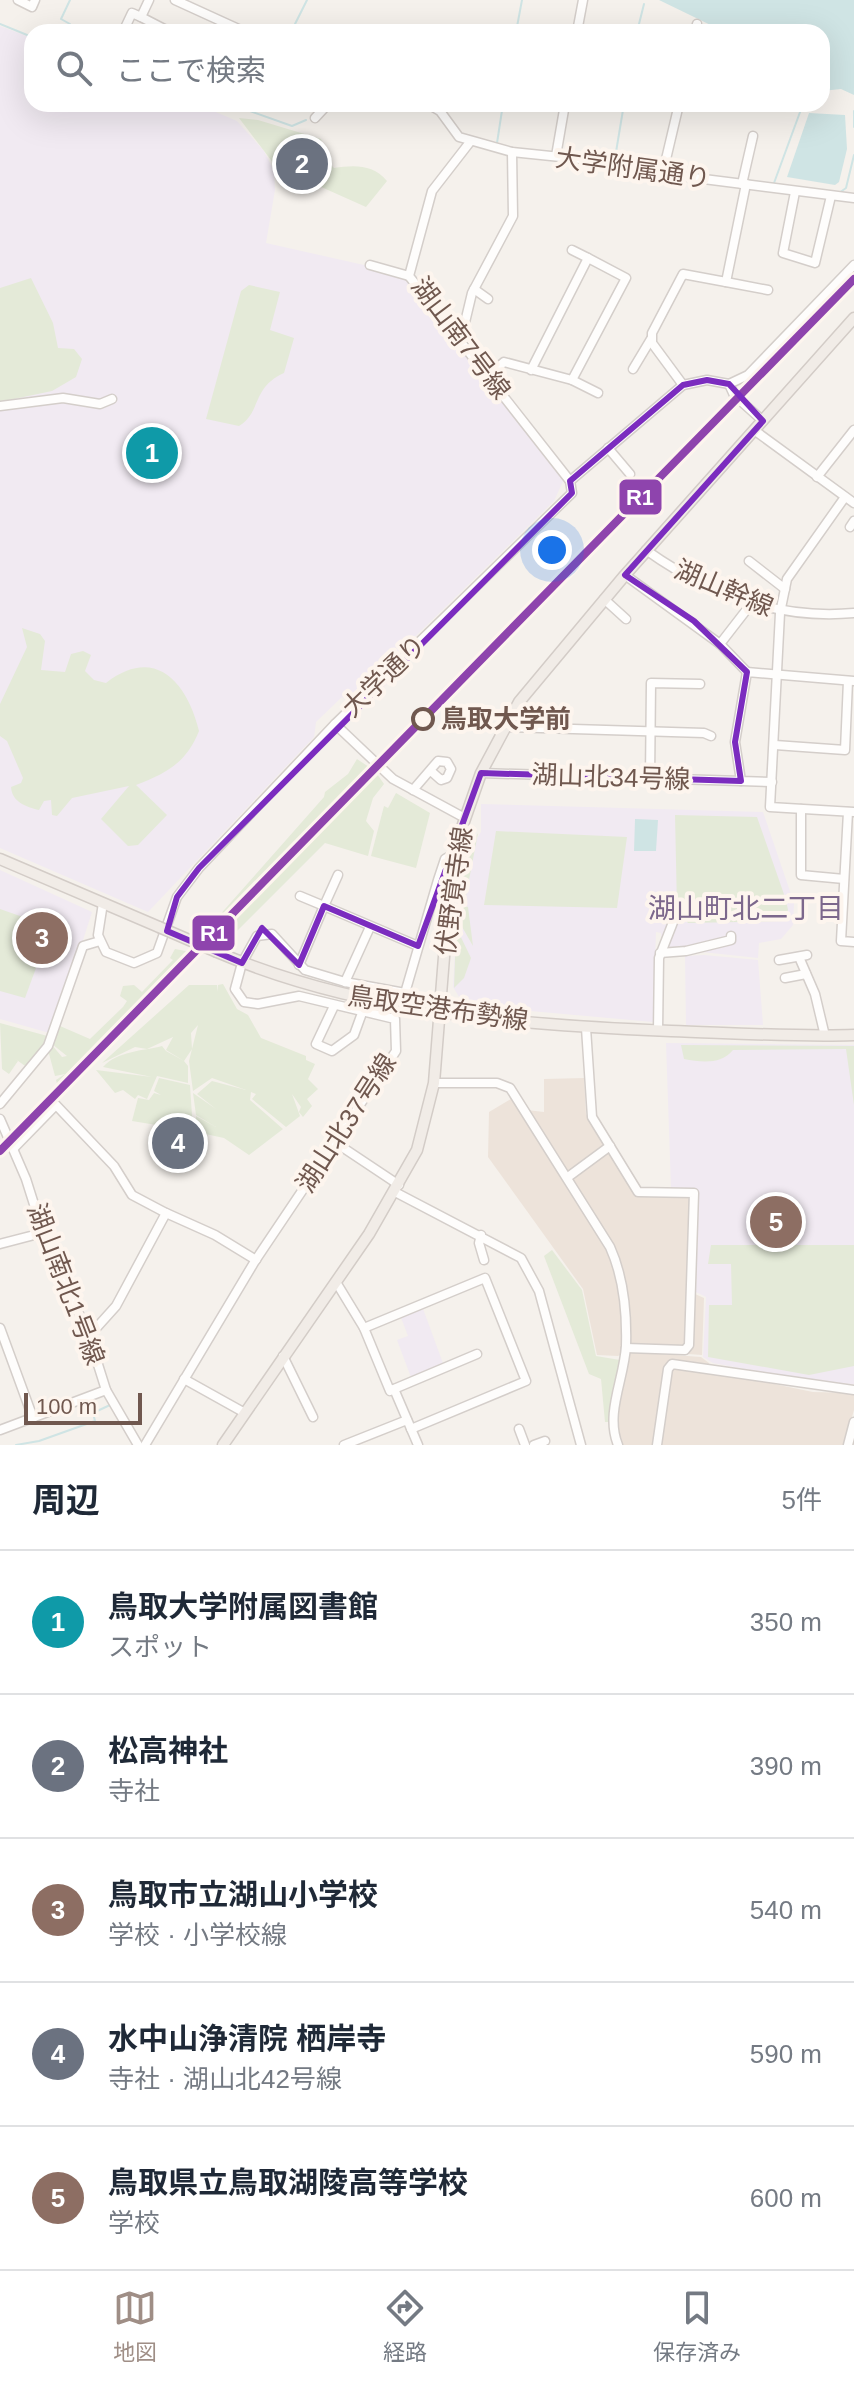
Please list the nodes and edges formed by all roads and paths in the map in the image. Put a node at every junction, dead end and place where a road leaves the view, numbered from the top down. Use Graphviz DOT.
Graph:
graph roads {
  1 [pos="18,0"];
  2 [pos="35,0"];
  3 [pos="149,0"];
  4 [pos="175,0"];
  5 [pos="583,0"];
  6 [pos="141,17"];
  7 [pos="127,24"];
  8 [pos="155,24"];
  9 [pos="228,24"];
  10 [pos="578,24"];
  11 [pos="321,112"];
  12 [pos="441,112"];
  13 [pos="564,112"];
  14 [pos="677,112"];
  15 [pos="315,118"];
  16 [pos="753,136"];
  17 [pos="470,142"];
  18 [pos="512,152"];
  19 [pos="556,156"];
  20 [pos="663,172"];
  21 [pos="744,184"];
  22 [pos="795,192"];
  23 [pos="831,196"];
  24 [pos="854,198"];
  25 [pos="572,250"];
  26 [pos="588,258"];
  27 [pos="370,265"];
  28 [pos="854,265"];
  29 [pos="409,276"];
  30 [pos="726,282"];
  31 [pos="474,289"];
  32 [pos="768,290"];
  33 [pos="488,299"];
  34 [pos="854,318"];
  35 [pos="651,338"];
  36 [pos="461,339"];
  37 [pos="633,369"];
  38 [pos="531,370"];
  39 [pos="488,376"];
  40 [pos="572,380"];
  41 [pos="729,384"];
  42 [pos="683,385"];
  43 [pos="598,393"];
  44 [pos="112,399"];
  45 [pos="0,406"];
  46 [pos="763,421"];
  47 [pos="754,430"];
  48 [pos="854,430"];
  49 [pos="608,448"];
  50 [pos="630,474"];
  51 [pos="817,477"];
  52 [pos="570,481"];
  53 [pos="851,498"];
  54 [pos="646,550"];
  55 [pos="749,561"];
  56 [pos="625,575"];
  57 [pos="785,589"];
  58 [pos="604,599"];
  59 [pos="751,604"];
  60 [pos="780,613"];
  61 [pos="854,613"];
  62 [pos="626,619"];
  63 [pos="720,644"];
  64 [pos="747,672"];
  65 [pos="778,675"];
  66 [pos="851,681"];
  67 [pos="700,684"];
  68 [pos="335,724"];
  69 [pos="505,727"];
  70 [pos="650,731"];
  71 [pos="711,736"];
  72 [pos="775,745"];
  73 [pos="432,772"];
  74 [pos="481,773"];
  75 [pos="650,779"];
  76 [pos="741,781"];
  77 [pos="772,782"];
  78 [pos="413,790"];
  79 [pos="801,809"];
  80 [pos="851,812"];
  81 [pos="463,817"];
  82 [pos="455,853"];
  83 [pos="0,859"];
  84 [pos="338,875"];
  85 [pos="844,879"];
  86 [pos="300,896"];
  87 [pos="103,903"];
  88 [pos="324,906"];
  89 [pos="677,912"];
  90 [pos="370,927"];
  91 [pos="731,936"];
  92 [pos="100,941"];
  93 [pos="854,942"];
  94 [pos="418,946"];
  95 [pos="660,953"];
  96 [pos="779,960"];
  97 [pos="242,963"];
  98 [pos="299,965"];
  99 [pos="806,974"];
  100 [pos="785,978"];
  101 [pos="345,982"];
  102 [pos="334,1006"];
  103 [pos="441,1012"];
  104 [pos="362,1013"];
  105 [pos="586,1028"];
  106 [pos="658,1031"];
  107 [pos="854,1035"];
  108 [pos="825,1036"];
  109 [pos="434,1083"];
  110 [pos="0,1104"];
  111 [pos="0,1119"];
  112 [pos="333,1141"];
  113 [pos="610,1146"];
  114 [pos="14,1148"];
  115 [pos="568,1177"];
  116 [pos="397,1189"];
  117 [pos="166,1213"];
  118 [pos="42,1233"];
  119 [pos="481,1235"];
  120 [pos="0,1244"];
  121 [pos="256,1260"];
  122 [pos="484,1260"];
  123 [pos="336,1282"];
  124 [pos="0,1328"];
  125 [pos="364,1328"];
  126 [pos="89,1336"];
  127 [pos="626,1348"];
  128 [pos="477,1354"];
  129 [pos="283,1356"];
  130 [pos="184,1379"];
  131 [pos="394,1389"];
  132 [pos="106,1390"];
  133 [pos="854,1390"];
  134 [pos="245,1413"];
  135 [pos="313,1417"];
  136 [pos="33,1418"];
  137 [pos="854,1422"];
  138 [pos="409,1424"];
  139 [pos="519,1429"];
  140 [pos="0,1430"];
  141 [pos="545,1441"];
  142 [pos="138,1445"];
  143 [pos="145,1445"];
  144 [pos="223,1445"];
  145 [pos="344,1445"];
  146 [pos="418,1445"];
  147 [pos="525,1445"];
  148 [pos="534,1445"];
  149 [pos="581,1445"];
  150 [pos="618,1445"];
  151 [pos="657,1445"];
  152 [pos="848,1445"];
  1 -- 2 [label="street"];
  3 -- 6 [label="street"];
  4 -- 9 [label="street"];
  5 -- 10 [label="street"];
  6 -- 7 [label="street"];
  6 -- 8 [label="street"];
  11 -- 15 [label="street"];
  12 -- 17 [label="street"];
  13 -- 19 [label="street"];
  14 -- 20 [label="street"];
  16 -- 21 [label="street"];
  17 -- 18 [label="street, 大学附属通り"];
  17 -- 29 [label="street, 湖山南7号線"];
  18 -- 19 [label="street, 大学附属通り"];
  18 -- 31 [label="street"];
  19 -- 20 [label="street, 大学附属通り"];
  20 -- 21 [label="street, 大学附属通り"];
  21 -- 22 [label="street, 大学附属通り"];
  21 -- 30 [label="street"];
  22 -- 23 [label="street, 大学附属通り"];
  22 -- 23 [label="street"];
  23 -- 24 [label="street, 大学附属通り"];
  25 -- 26 [label="street"];
  26 -- 38 [label="street"];
  26 -- 40 [label="street"];
  27 -- 29 [label="street"];
  28 -- 41 [label="street"];
  29 -- 36 [label="street, 湖山南7号線"];
  30 -- 32 [label="street"];
  30 -- 35 [label="street"];
  31 -- 33 [label="street"];
  31 -- 36 [label="street"];
  34 -- 46 [label="main road, 伏野覚寺線"];
  35 -- 37 [label="street"];
  35 -- 42 [label="street"];
  36 -- 39 [label="street, 湖山南7号線"];
  38 -- 39 [label="street"];
  38 -- 40 [label="street"];
  39 -- 52 [label="street, 湖山南7号線"];
  40 -- 43 [label="street"];
  41 -- 42 [label="street"];
  41 -- 46 [label="street"];
  42 -- 49 [label="street"];
  44 -- 45 [label="street"];
  46 -- 47 [label="main road, 伏野覚寺線"];
  47 -- 51 [label="street"];
  47 -- 54 [label="main road, 伏野覚寺線"];
  48 -- 51 [label="street"];
  49 -- 50 [label="street"];
  49 -- 52 [label="street"];
  51 -- 53 [label="street"];
  52 -- 68 [label="street, 大学通り"];
  53 -- 57 [label="street"];
  54 -- 56 [label="main road, 伏野覚寺線"];
  54 -- 59 [label="street, 湖山幹線"];
  55 -- 57 [label="street"];
  56 -- 58 [label="main road, 伏野覚寺線"];
  56 -- 63 [label="street"];
  57 -- 60 [label="street"];
  58 -- 62 [label="street"];
  58 -- 69 [label="main road, 伏野覚寺線"];
  59 -- 60 [label="street, 湖山幹線"];
  59 -- 63 [label="street"];
  60 -- 61 [label="street, 湖山幹線"];
  60 -- 65 [label="street"];
  63 -- 64 [label="street"];
  64 -- 65 [label="street"];
  64 -- 76 [label="street"];
  65 -- 66 [label="street"];
  65 -- 72 [label="street"];
  66 -- 72 [label="street"];
  67 -- 70 [label="street"];
  68 -- 78 [label="street"];
  68 -- 92 [label="street, 大学通り"];
  69 -- 70 [label="street"];
  69 -- 74 [label="main road, 伏野覚寺線"];
  70 -- 71 [label="street"];
  70 -- 75 [label="street"];
  72 -- 77 [label="street"];
  73 -- 78 [label="street"];
  74 -- 75 [label="street, 湖山北34号線"];
  74 -- 81 [label="main road, 伏野覚寺線"];
  75 -- 76 [label="street, 湖山北34号線"];
  76 -- 77 [label="street, 湖山北34号線"];
  77 -- 79 [label="street"];
  78 -- 81 [label="street"];
  79 -- 80 [label="street"];
  79 -- 85 [label="street"];
  80 -- 85 [label="street"];
  81 -- 82 [label="main road, 伏野覚寺線"];
  82 -- 94 [label="street"];
  82 -- 103 [label="main road, 伏野覚寺線"];
  83 -- 87 [label="main road, 鳥取空港布勢線"];
  84 -- 88 [label="street"];
  85 -- 93 [label="street"];
  86 -- 88 [label="street"];
  87 -- 92 [label="street"];
  87 -- 97 [label="main road, 鳥取空港布勢線, bridge"];
  88 -- 90 [label="street"];
  88 -- 98 [label="street"];
  89 -- 95 [label="street"];
  90 -- 94 [label="street"];
  90 -- 101 [label="street"];
  91 -- 95 [label="street"];
  92 -- 110 [label="street"];
  94 -- 101 [label="street"];
  95 -- 106 [label="street"];
  96 -- 99 [label="street"];
  97 -- 98 [label="street"];
  97 -- 102 [label="street, 湖山北37号線"];
  97 -- 103 [label="main road, 鳥取空港布勢線"];
  98 -- 101 [label="street"];
  99 -- 100 [label="street"];
  99 -- 108 [label="street"];
  102 -- 104 [label="street, 湖山北37号線"];
  102 -- 104 [label="street"];
  103 -- 105 [label="main road, 鳥取空港布勢線"];
  103 -- 109 [label="main road, 伏野覚寺線"];
  104 -- 112 [label="street, 湖山北37号線"];
  105 -- 106 [label="main road, 鳥取空港布勢線"];
  105 -- 113 [label="street"];
  106 -- 108 [label="main road, 鳥取空港布勢線"];
  107 -- 108 [label="main road, 鳥取空港布勢線"];
  109 -- 115 [label="street"];
  109 -- 116 [label="main road, 伏野覚寺線"];
  111 -- 114 [label="street, 湖山南北1号線"];
  112 -- 116 [label="street"];
  112 -- 121 [label="street, 湖山北37号線"];
  113 -- 115 [label="street"];
  113 -- 127 [label="street"];
  114 -- 117 [label="street"];
  114 -- 118 [label="street, 湖山南北1号線"];
  115 -- 127 [label="street"];
  116 -- 119 [label="street"];
  116 -- 123 [label="main road, 伏野覚寺線"];
  117 -- 121 [label="street"];
  117 -- 126 [label="street"];
  118 -- 120 [label="street"];
  118 -- 126 [label="street, 湖山南北1号線"];
  119 -- 122 [label="street"];
  119 -- 149 [label="street"];
  121 -- 130 [label="street, 湖山北37号線"];
  123 -- 125 [label="street"];
  123 -- 129 [label="main road, 伏野覚寺線"];
  124 -- 136 [label="street"];
  125 -- 131 [label="street"];
  125 -- 138 [label="street"];
  126 -- 132 [label="street, 湖山南北1号線"];
  127 -- 150 [label="street"];
  128 -- 131 [label="street"];
  129 -- 134 [label="main road, 伏野覚寺線"];
  129 -- 135 [label="street"];
  130 -- 134 [label="street"];
  130 -- 143 [label="street, 湖山北37号線"];
  131 -- 138 [label="street"];
  132 -- 136 [label="street"];
  132 -- 142 [label="street, 湖山南北1号線"];
  133 -- 151 [label="street"];
  134 -- 144 [label="main road, 伏野覚寺線"];
  136 -- 140 [label="street"];
  137 -- 152 [label="street"];
  138 -- 145 [label="street"];
  138 -- 146 [label="street"];
  139 -- 147 [label="street"];
  141 -- 148 [label="street"];
}
